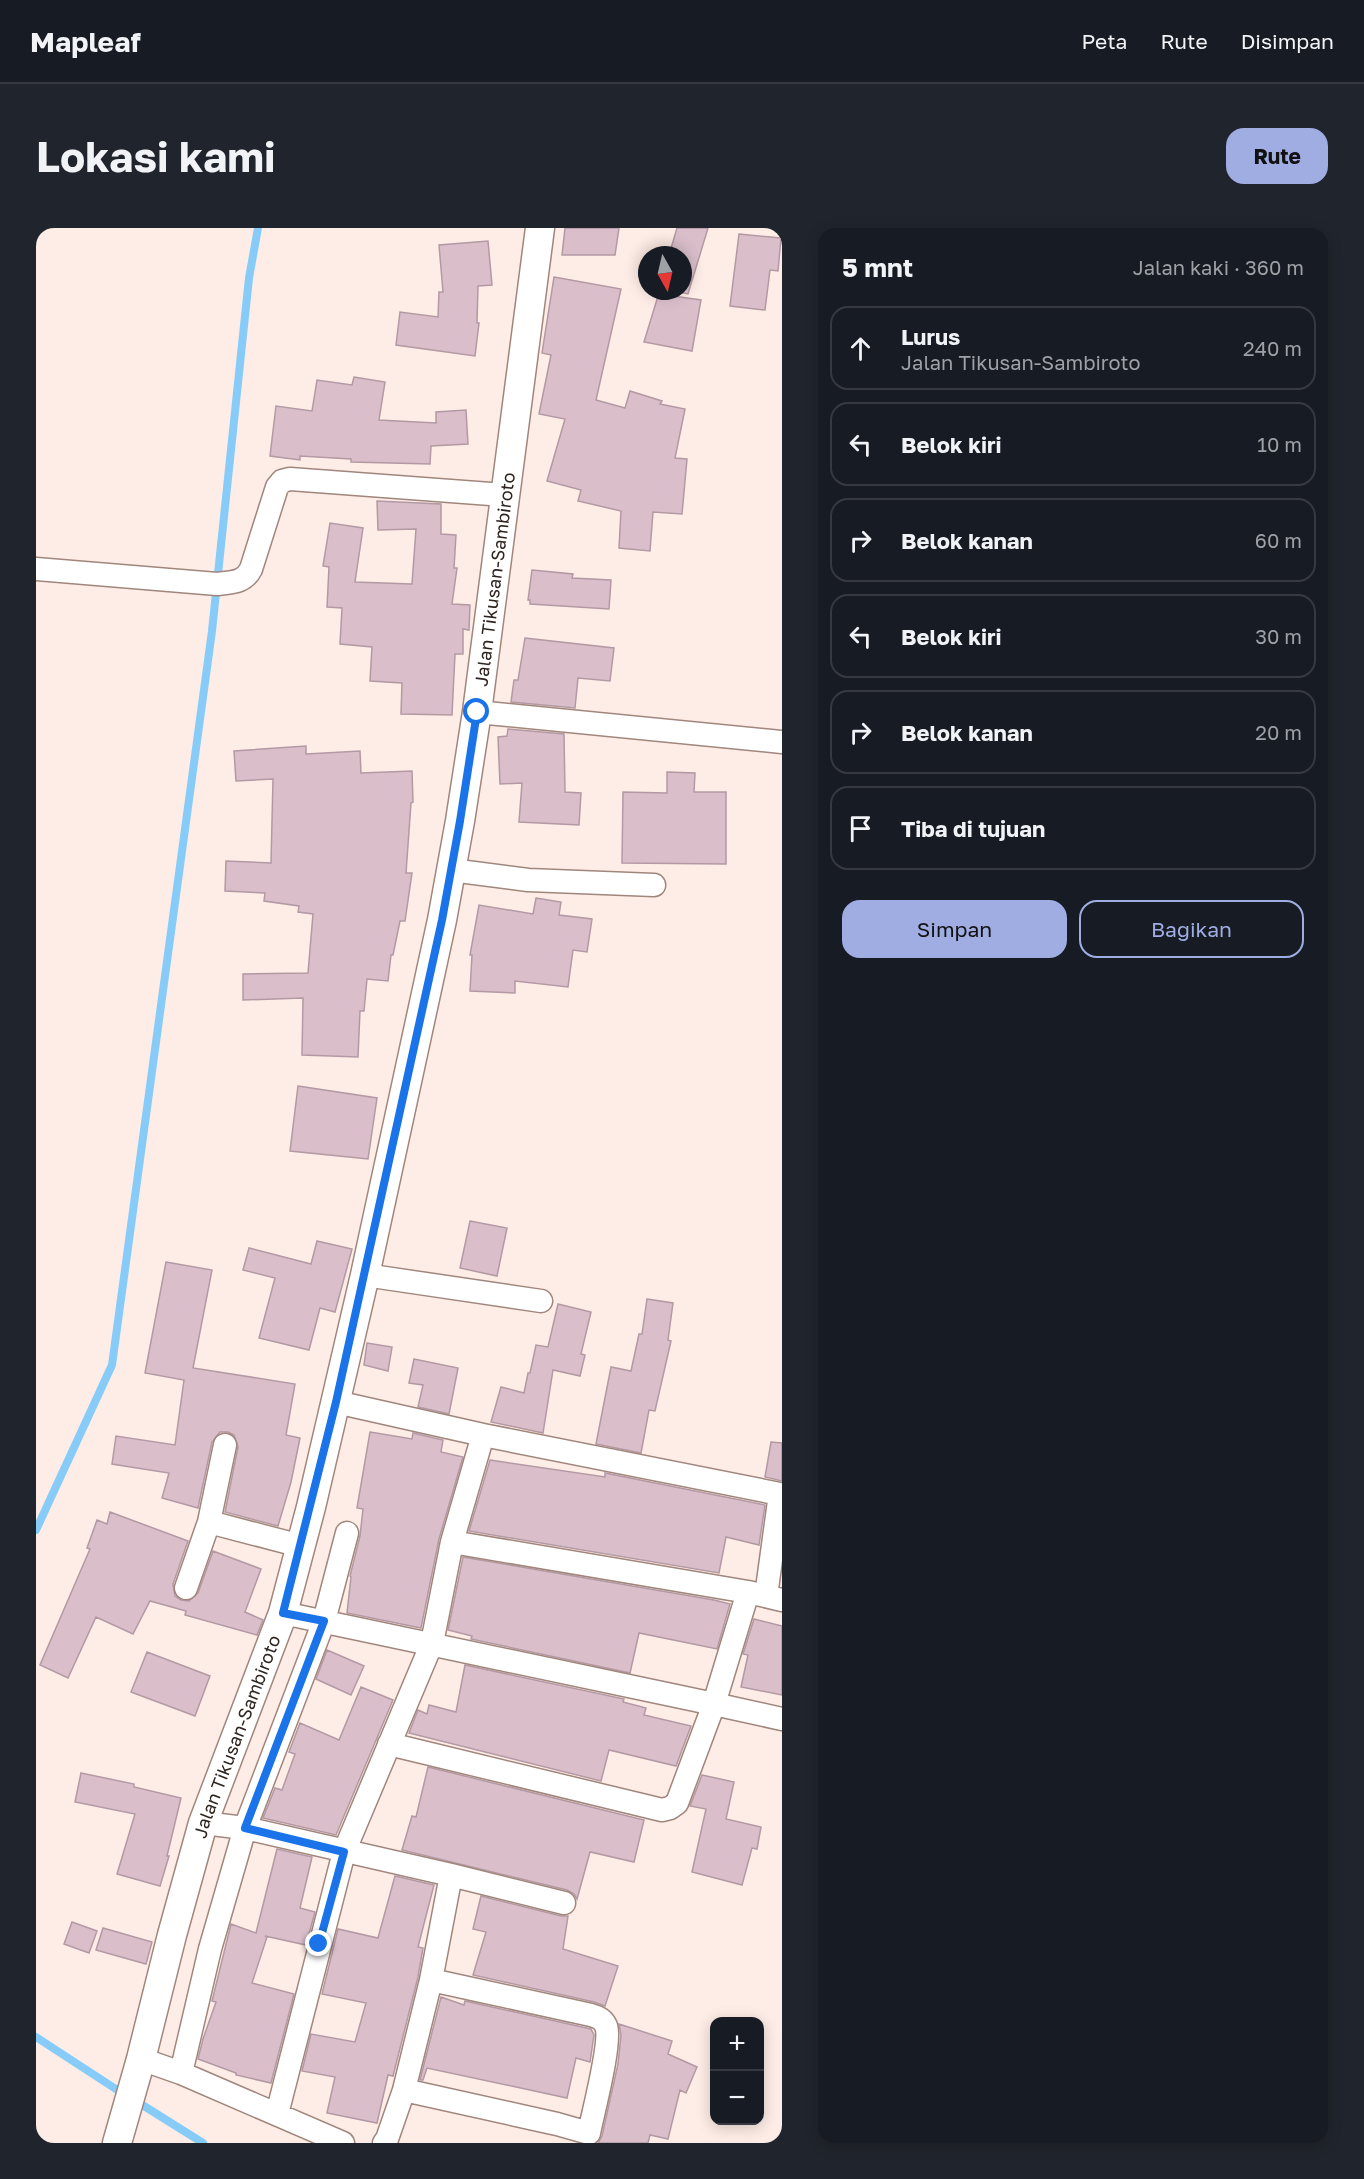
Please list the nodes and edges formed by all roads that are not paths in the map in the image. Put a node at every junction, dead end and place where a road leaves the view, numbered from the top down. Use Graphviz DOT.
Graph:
graph roads {
  1 [pos="540,228"];
  2 [pos="504,495"];
  3 [pos="36,569"];
  4 [pos="477,712"];
  5 [pos="782,742"];
  6 [pos="451,870"];
  7 [pos="654,885"];
  8 [pos="365,1275"];
  9 [pos="541,1301"];
  10 [pos="336,1402"];
  11 [pos="483,1435"];
  12 [pos="225,1445"];
  13 [pos="781,1495"];
  14 [pos="209,1522"];
  15 [pos="347,1533"];
  16 [pos="452,1542"];
  17 [pos="301,1546"];
  18 [pos="186,1588"];
  19 [pos="766,1596"];
  20 [pos="283,1613"];
  21 [pos="324,1621"];
  22 [pos="432,1643"];
  23 [pos="714,1704"];
  24 [pos="782,1719"];
  25 [pos="389,1744"];
  26 [pos="203,1823"];
  27 [pos="245,1828"];
  28 [pos="344,1852"];
  29 [pos="451,1875"];
  30 [pos="564,1903"];
  31 [pos="431,1980"];
  32 [pos="140,2062"];
  33 [pos="181,2073"];
  34 [pos="404,2090"];
  35 [pos="277,2114"];
  36 [pos="587,2138"];
  37 [pos="117,2143"];
  38 [pos="343,2143"];
  39 [pos="384,2143"];
  1 -- 2 [label="street, Jalan Tikusan-Sambiroto"];
  2 -- 3 [label="street"];
  2 -- 4 [label="street, Jalan Tikusan-Sambiroto"];
  4 -- 5 [label="street"];
  4 -- 6 [label="street, Jalan Tikusan-Sambiroto"];
  6 -- 7 [label="street"];
  6 -- 8 [label="street, Jalan Tikusan-Sambiroto"];
  8 -- 9 [label="street"];
  8 -- 10 [label="street, Jalan Tikusan-Sambiroto"];
  10 -- 11 [label="street"];
  10 -- 17 [label="street, Jalan Tikusan-Sambiroto"];
  11 -- 13 [label="street"];
  11 -- 16 [label="street"];
  12 -- 14 [label="street"];
  13 -- 19 [label="street"];
  14 -- 17 [label="street"];
  14 -- 18 [label="street"];
  15 -- 21 [label="street"];
  16 -- 19 [label="street"];
  16 -- 22 [label="street"];
  17 -- 20 [label="street, Jalan Tikusan-Sambiroto"];
  19 -- 23 [label="street"];
  20 -- 21 [label="street"];
  20 -- 26 [label="street, Jalan Tikusan-Sambiroto"];
  21 -- 22 [label="street"];
  21 -- 27 [label="street"];
  22 -- 23 [label="street"];
  22 -- 25 [label="street"];
  23 -- 24 [label="street"];
  23 -- 25 [label="street"];
  25 -- 28 [label="street"];
  26 -- 27 [label="street"];
  26 -- 32 [label="street, Jalan Tikusan-Sambiroto"];
  27 -- 28 [label="street"];
  27 -- 33 [label="street"];
  28 -- 29 [label="street"];
  28 -- 35 [label="street"];
  29 -- 30 [label="street"];
  29 -- 31 [label="street"];
  31 -- 34 [label="street"];
  31 -- 36 [label="street"];
  32 -- 33 [label="street"];
  32 -- 37 [label="street, Jalan Tikusan-Sambiroto"];
  33 -- 35 [label="street"];
  34 -- 36 [label="street"];
  34 -- 39 [label="street"];
  35 -- 38 [label="street"];
}
